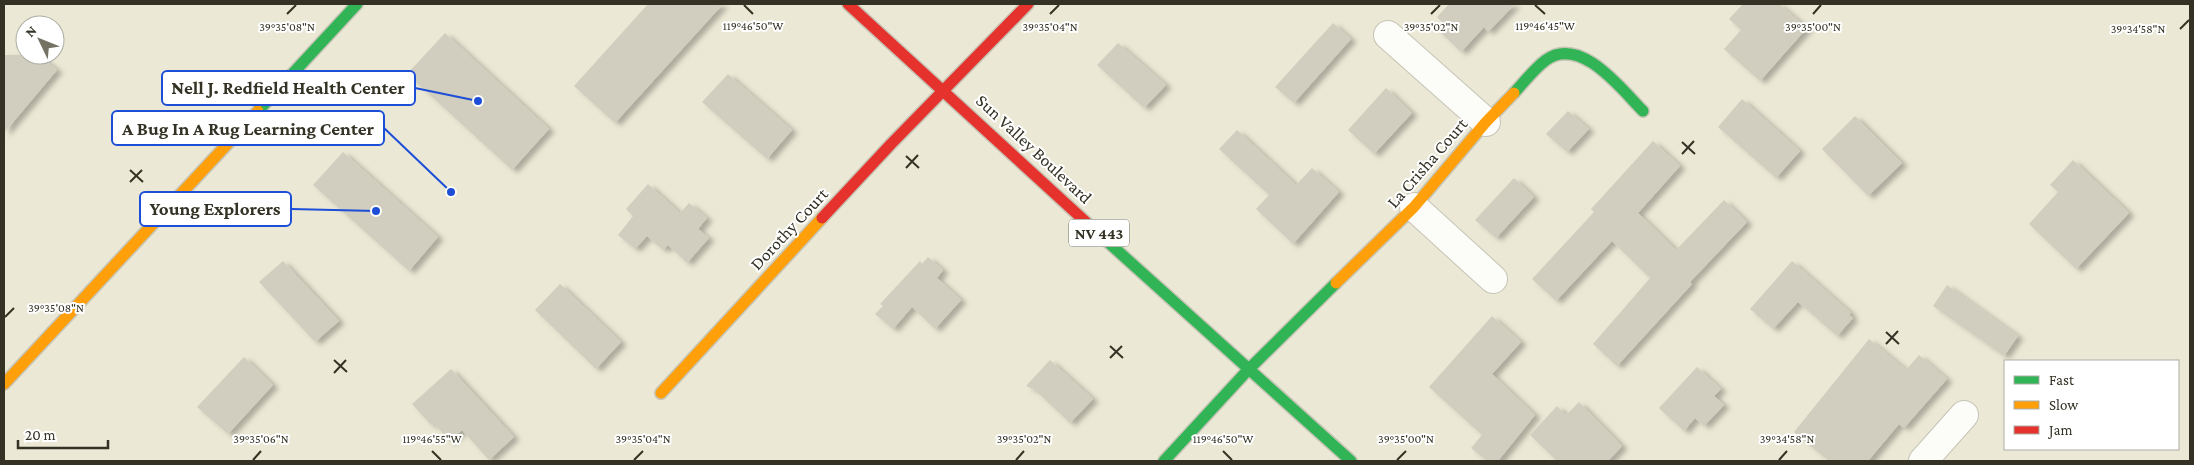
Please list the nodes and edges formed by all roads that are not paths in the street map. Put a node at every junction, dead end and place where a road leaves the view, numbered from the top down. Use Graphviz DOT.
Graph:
graph roads {
  1 [pos="357,4"];
  2 [pos="848,4"];
  3 [pos="1028,4"];
  4 [pos="1388,35"];
  5 [pos="945,90"];
  6 [pos="1643,112"];
  7 [pos="1486,122"];
  8 [pos="1414,207"];
  9 [pos="1494,279"];
  10 [pos="1247,371"];
  11 [pos="4,384"];
  12 [pos="661,393"];
  13 [pos="1964,416"];
  14 [pos="1164,461"];
  15 [pos="1351,461"];
  16 [pos="1922,461"];
  1 -- 11 [label="street"];
  2 -- 5 [label="street, Sun Valley Boulevard / NV 443"];
  3 -- 5 [label="street, Dorothy Court"];
  4 -- 7 [label="street"];
  5 -- 10 [label="street, Sun Valley Boulevard / NV 443"];
  5 -- 12 [label="street, Dorothy Court"];
  6 -- 7 [label="street, La Crisha Court"];
  7 -- 8 [label="street, La Crisha Court"];
  8 -- 9 [label="street"];
  8 -- 10 [label="street, La Crisha Court"];
  10 -- 14 [label="street, La Crisha Court"];
  10 -- 15 [label="street, Sun Valley Boulevard / NV 443"];
  13 -- 16 [label="street"];
}
